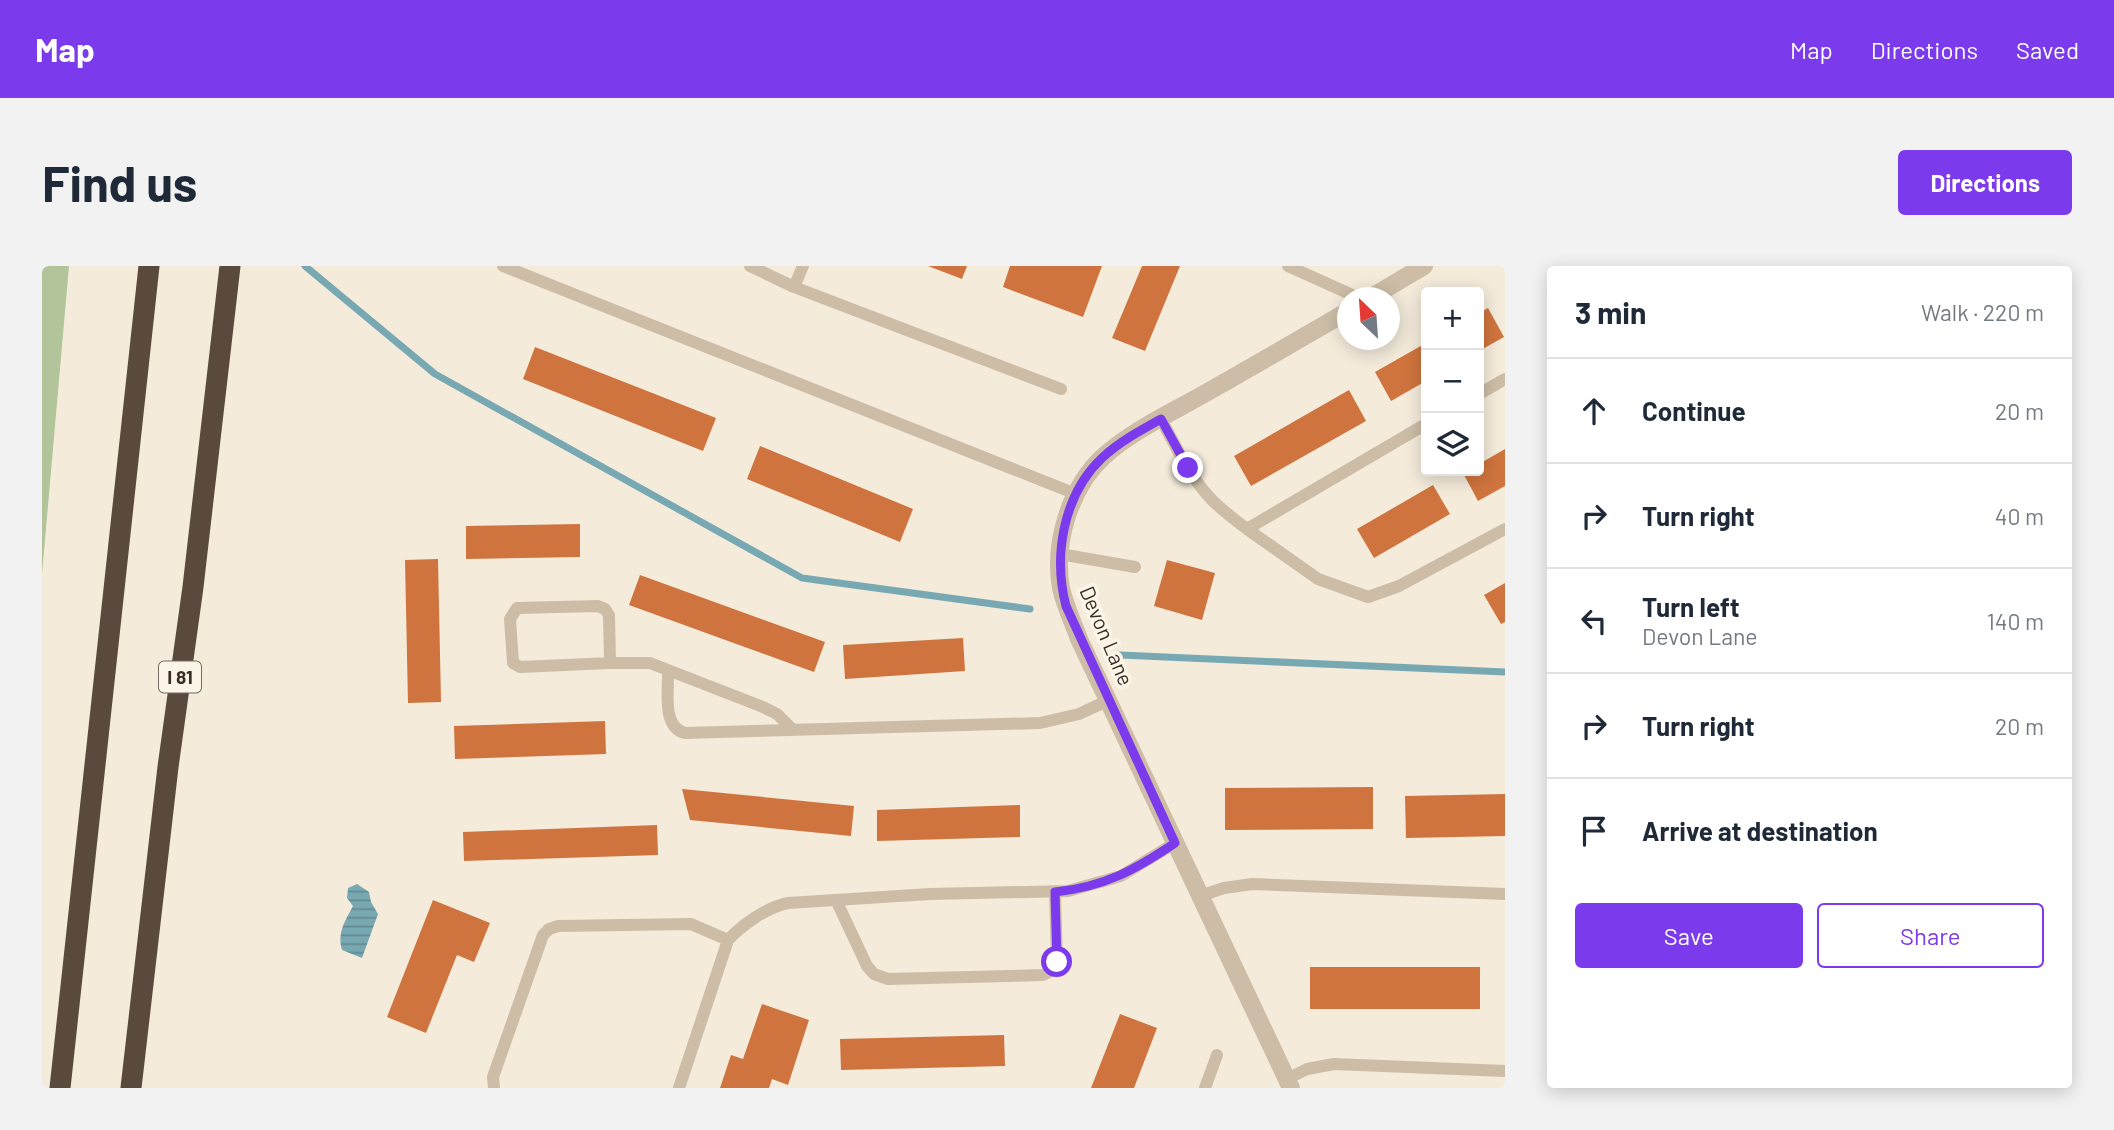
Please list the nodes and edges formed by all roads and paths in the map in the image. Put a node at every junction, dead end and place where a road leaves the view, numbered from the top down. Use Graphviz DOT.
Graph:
graph roads {
  1 [pos="149,266"];
  2 [pos="230,266"];
  3 [pos="503,266"];
  4 [pos="750,266"];
  5 [pos="803,266"];
  6 [pos="1288,266"];
  7 [pos="1424,266"];
  8 [pos="794,287"];
  9 [pos="1389,287"];
  10 [pos="1337,288"];
  11 [pos="1337,317"];
  12 [pos="1505,379"];
  13 [pos="1061,389"];
  14 [pos="1484,391"];
  15 [pos="1161,419"];
  16 [pos="1421,427"];
  17 [pos="1076,494"];
  18 [pos="1505,528"];
  19 [pos="1247,529"];
  20 [pos="1060,554"];
  21 [pos="1135,568"];
  22 [pos="610,663"];
  23 [pos="668,670"];
  24 [pos="1108,700"];
  25 [pos="792,729"];
  26 [pos="1175,843"];
  27 [pos="1055,892"];
  28 [pos="1505,894"];
  29 [pos="1200,897"];
  30 [pos="836,900"];
  31 [pos="728,940"];
  32 [pos="1217,1055"];
  33 [pos="1505,1070"];
  34 [pos="1289,1084"];
  35 [pos="60,1088"];
  36 [pos="131,1088"];
  37 [pos="494,1088"];
  38 [pos="678,1088"];
  39 [pos="1205,1088"];
  1 -- 35 [label="highway"];
  2 -- 36 [label="highway, I 81"];
  3 -- 17 [label="lane"];
  4 -- 8 [label="lane"];
  5 -- 8 [label="lane"];
  6 -- 10 [label="lane"];
  7 -- 9 [label="street"];
  8 -- 13 [label="lane"];
  11 -- 15 [label="street, Devon Lane"];
  12 -- 14 [label="lane"];
  15 -- 17 [label="street, Devon Lane"];
  15 -- 19 [label="lane"];
  16 -- 19 [label="lane"];
  17 -- 20 [label="street, Devon Lane"];
  18 -- 19 [label="lane"];
  20 -- 21 [label="lane"];
  20 -- 24 [label="street, Devon Lane"];
  22 -- 22 [label="lane"];
  22 -- 23 [label="lane"];
  23 -- 25 [label="lane"];
  23 -- 25 [label="lane"];
  24 -- 25 [label="lane"];
  24 -- 26 [label="street, Devon Lane"];
  26 -- 27 [label="lane"];
  26 -- 29 [label="street, Devon Lane"];
  27 -- 30 [label="lane"];
  27 -- 30 [label="lane"];
  28 -- 29 [label="lane"];
  29 -- 34 [label="street, Devon Lane"];
  30 -- 31 [label="lane"];
  31 -- 37 [label="lane"];
  31 -- 38 [label="lane"];
  32 -- 39 [label="lane"];
  33 -- 34 [label="lane"];
}
